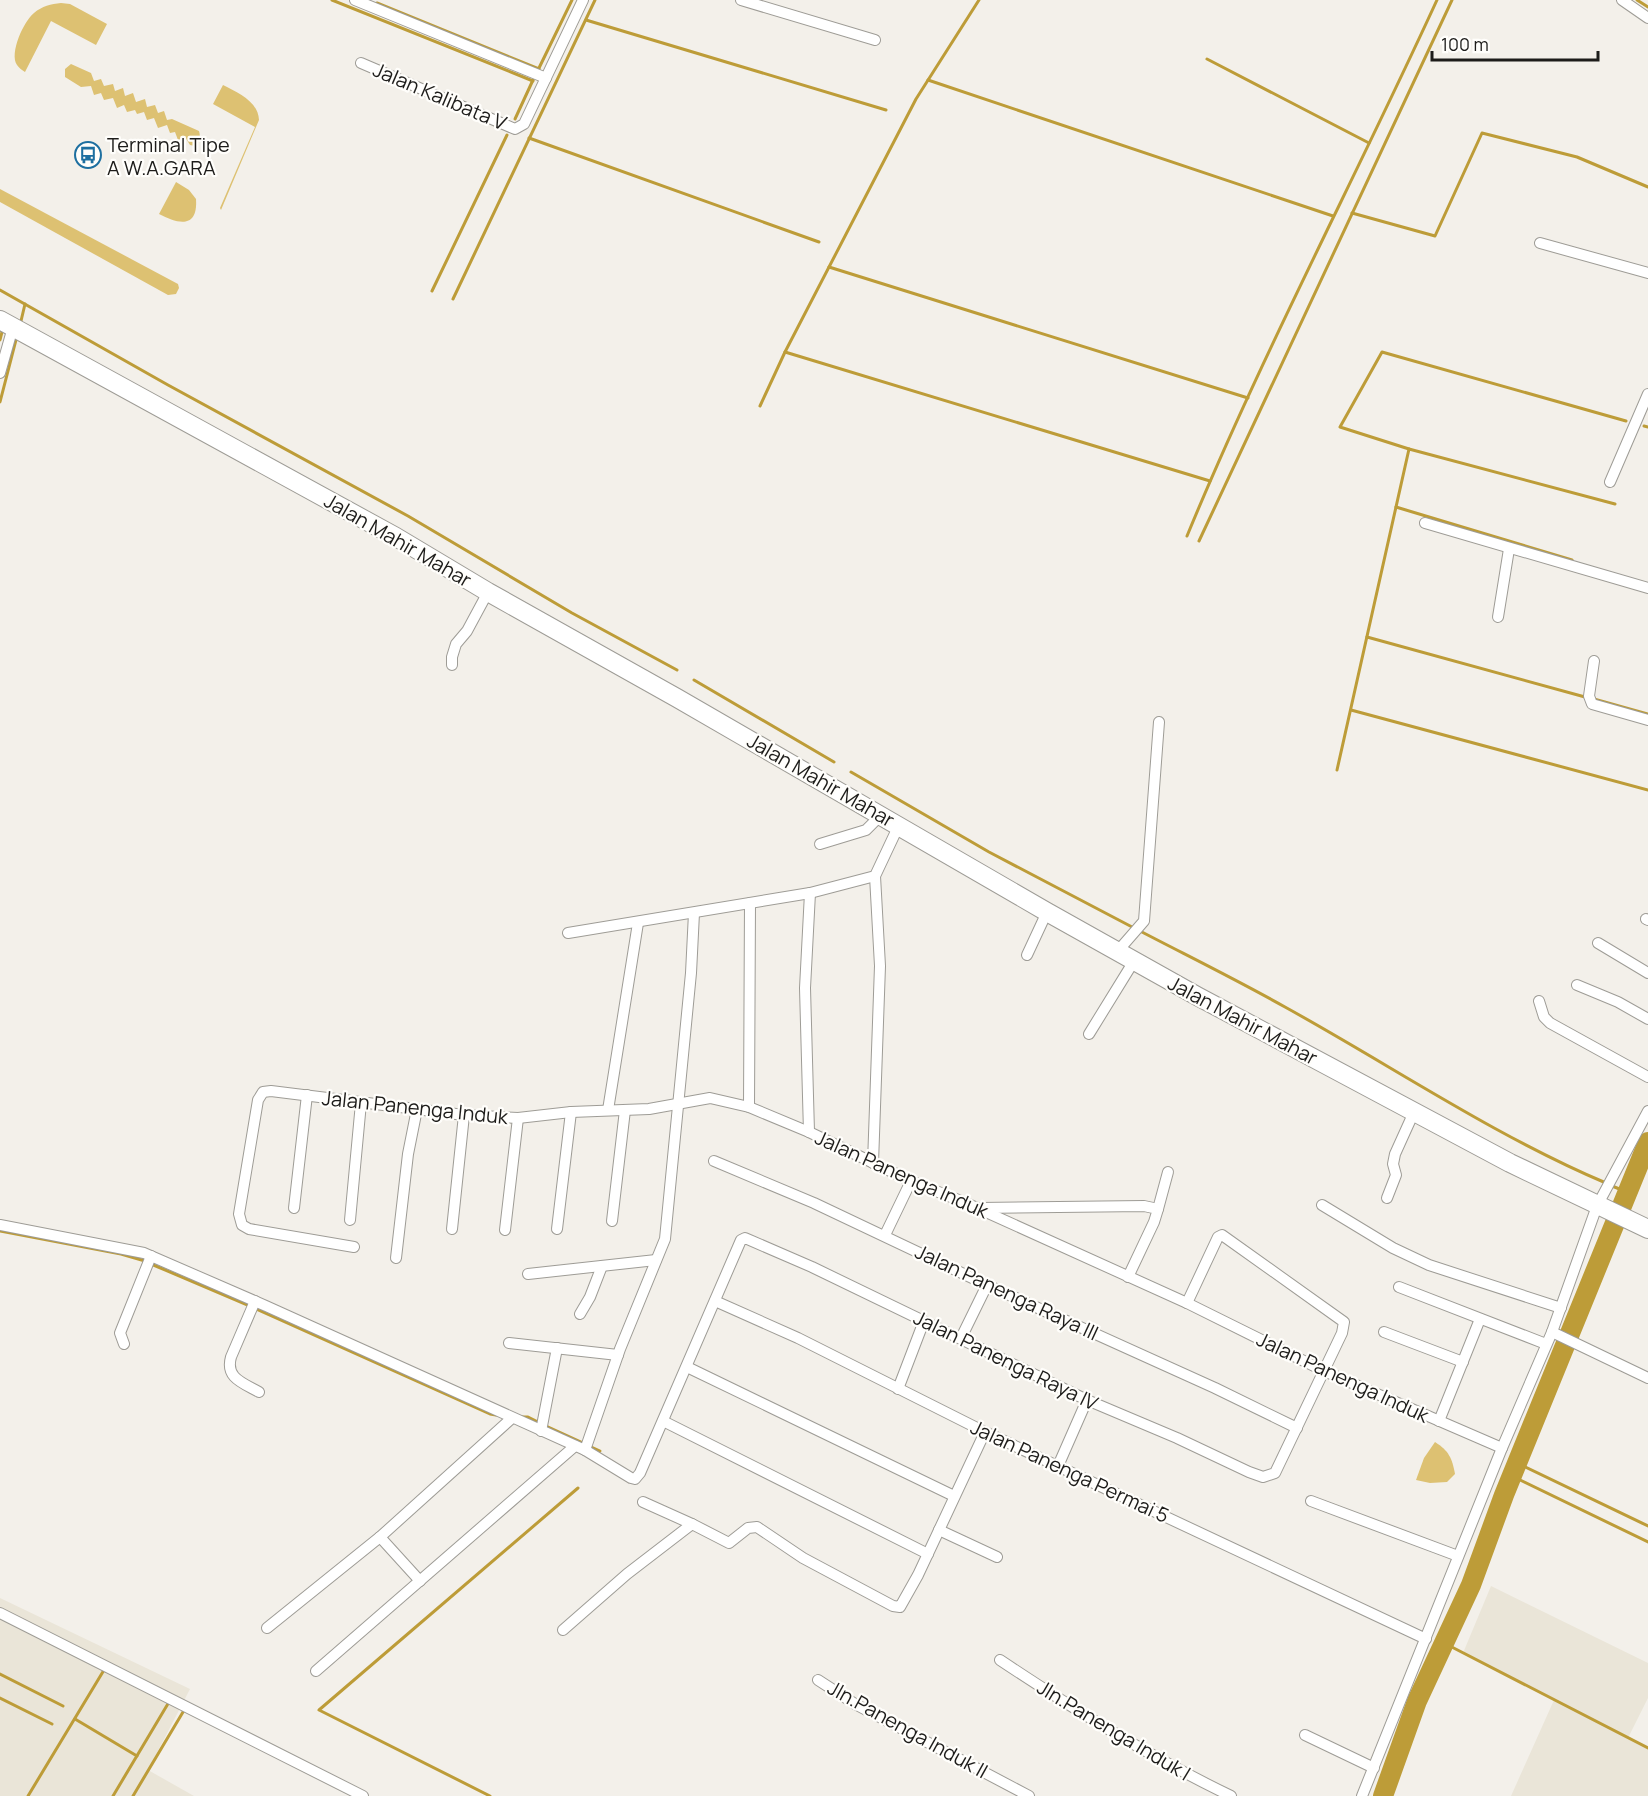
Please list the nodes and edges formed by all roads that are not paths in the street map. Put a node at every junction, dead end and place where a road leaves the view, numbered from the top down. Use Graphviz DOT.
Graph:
graph roads {
  1 [pos="355,0"];
  2 [pos="582,0"];
  3 [pos="741,0"];
  4 [pos="1622,0"];
  5 [pos="1648,18"];
  6 [pos="875,40"];
  7 [pos="361,63"];
  8 [pos="546,78"];
  9 [pos="1540,243"];
  10 [pos="1648,273"];
  11 [pos="6,324"];
  12 [pos="0,373"];
  13 [pos="1648,394"];
  14 [pos="1610,482"];
  15 [pos="1425,523"];
  16 [pos="1509,549"];
  17 [pos="1648,588"];
  18 [pos="488,592"];
  19 [pos="1498,617"];
  20 [pos="1594,661"];
  21 [pos="452,665"];
  22 [pos="1648,720"];
  23 [pos="1159,722"];
  24 [pos="881,815"];
  25 [pos="899,825"];
  26 [pos="820,844"];
  27 [pos="875,876"];
  28 [pos="810,893"];
  29 [pos="750,903"];
  30 [pos="1047,912"];
  31 [pos="694,913"];
  32 [pos="638,923"];
  33 [pos="568,933"];
  34 [pos="1598,943"];
  35 [pos="1117,952"];
  36 [pos="1027,955"];
  37 [pos="1134,961"];
  38 [pos="1648,973"];
  39 [pos="1577,985"];
  40 [pos="1539,1001"];
  41 [pos="1648,1019"];
  42 [pos="1089,1034"];
  43 [pos="1648,1077"];
  44 [pos="307,1095"];
  45 [pos="361,1102"];
  46 [pos="678,1103"];
  47 [pos="749,1107"];
  48 [pos="417,1109"];
  49 [pos="608,1110"];
  50 [pos="625,1110"];
  51 [pos="1648,1111"];
  52 [pos="571,1112"];
  53 [pos="1414,1112"];
  54 [pos="464,1115"];
  55 [pos="518,1118"];
  56 [pos="810,1132"];
  57 [pos="714,1161"];
  58 [pos="873,1163"];
  59 [pos="1168,1172"];
  60 [pos="911,1181"];
  61 [pos="1387,1198"];
  62 [pos="1322,1205"];
  63 [pos="1600,1207"];
  64 [pos="294,1208"];
  65 [pos="976,1208"];
  66 [pos="1158,1209"];
  67 [pos="350,1220"];
  68 [pos="612,1221"];
  69 [pos="0,1225"];
  70 [pos="1640,1225"];
  71 [pos="452,1229"];
  72 [pos="557,1229"];
  73 [pos="505,1230"];
  74 [pos="885,1235"];
  75 [pos="354,1247"];
  76 [pos="151,1256"];
  77 [pos="396,1258"];
  78 [pos="656,1260"];
  79 [pos="602,1266"];
  80 [pos="528,1274"];
  81 [pos="1128,1277"];
  82 [pos="987,1285"];
  83 [pos="1399,1287"];
  84 [pos="255,1301"];
  85 [pos="716,1301"];
  86 [pos="1187,1303"];
  87 [pos="1561,1308"];
  88 [pos="580,1314"];
  89 [pos="1480,1319"];
  90 [pos="924,1321"];
  91 [pos="1384,1332"];
  92 [pos="1556,1334"];
  93 [pos="961,1338"];
  94 [pos="510,1343"];
  95 [pos="124,1344"];
  96 [pos="1546,1344"];
  97 [pos="557,1348"];
  98 [pos="618,1355"];
  99 [pos="1463,1362"];
  100 [pos="687,1367"];
  101 [pos="1324,1371"];
  102 [pos="1648,1378"];
  103 [pos="898,1389"];
  104 [pos="259,1392"];
  105 [pos="1087,1400"];
  106 [pos="512,1418"];
  107 [pos="1439,1420"];
  108 [pos="663,1421"];
  109 [pos="1297,1428"];
  110 [pos="540,1431"];
  111 [pos="985,1432"];
  112 [pos="580,1448"];
  113 [pos="1502,1448"];
  114 [pos="1058,1466"];
  115 [pos="954,1496"];
  116 [pos="1311,1501"];
  117 [pos="644,1502"];
  118 [pos="692,1524"];
  119 [pos="939,1530"];
  120 [pos="380,1537"];
  121 [pos="928,1554"];
  122 [pos="1458,1556"];
  123 [pos="997,1557"];
  124 [pos="420,1581"];
  125 [pos="0,1613"];
  126 [pos="267,1628"];
  127 [pos="563,1630"];
  128 [pos="1426,1639"];
  129 [pos="1000,1660"];
  130 [pos="316,1671"];
  131 [pos="819,1680"];
  132 [pos="1305,1736"];
  133 [pos="1374,1768"];
  134 [pos="1365,1795"];
  135 [pos="363,1796"];
  136 [pos="1029,1796"];
  137 [pos="1231,1796"];
  1 -- 8 [label="street"];
  2 -- 8 [label="street, Jalan Kalibata V"];
  3 -- 6 [label="street"];
  4 -- 5 [label="street"];
  7 -- 8 [label="street, Jalan Kalibata V"];
  9 -- 10 [label="street"];
  11 -- 12 [label="street"];
  11 -- 18 [label="highway, Jalan Mahir Mahar"];
  13 -- 14 [label="street"];
  15 -- 16 [label="street"];
  16 -- 17 [label="street"];
  16 -- 19 [label="street"];
  18 -- 21 [label="street"];
  18 -- 24 [label="highway, Jalan Mahir Mahar"];
  20 -- 22 [label="street"];
  23 -- 35 [label="street"];
  24 -- 25 [label="highway, Jalan Mahir Mahar"];
  24 -- 26 [label="street"];
  25 -- 27 [label="street"];
  25 -- 30 [label="highway, Jalan Mahir Mahar"];
  27 -- 28 [label="street"];
  27 -- 58 [label="street"];
  28 -- 29 [label="street"];
  28 -- 56 [label="street"];
  29 -- 31 [label="street"];
  29 -- 47 [label="street"];
  30 -- 35 [label="highway, Jalan Mahir Mahar"];
  30 -- 36 [label="street"];
  31 -- 32 [label="street"];
  31 -- 46 [label="street"];
  32 -- 33 [label="street"];
  32 -- 49 [label="street"];
  34 -- 38 [label="street"];
  35 -- 37 [label="highway, Jalan Mahir Mahar"];
  37 -- 42 [label="street"];
  37 -- 53 [label="highway, Jalan Mahir Mahar"];
  39 -- 41 [label="street"];
  40 -- 43 [label="street"];
  44 -- 45 [label="street, Jalan Panenga Induk"];
  44 -- 64 [label="street"];
  44 -- 75 [label="street, Jalan Panenga Induk"];
  45 -- 48 [label="street, Jalan Panenga Induk"];
  45 -- 67 [label="street"];
  46 -- 47 [label="street, Jalan Panenga Induk"];
  46 -- 50 [label="street, Jalan Panenga Induk"];
  46 -- 78 [label="street"];
  47 -- 56 [label="street, Jalan Panenga Induk"];
  48 -- 54 [label="street, Jalan Panenga Induk"];
  48 -- 77 [label="street"];
  49 -- 50 [label="street, Jalan Panenga Induk"];
  49 -- 52 [label="street, Jalan Panenga Induk"];
  50 -- 68 [label="street"];
  51 -- 63 [label="street"];
  52 -- 55 [label="street, Jalan Panenga Induk"];
  52 -- 72 [label="street"];
  53 -- 61 [label="street"];
  53 -- 63 [label="highway, Jalan Mahir Mahar"];
  54 -- 55 [label="street, Jalan Panenga Induk"];
  54 -- 71 [label="street"];
  55 -- 73 [label="street"];
  56 -- 58 [label="street, Jalan Panenga Induk"];
  57 -- 74 [label="street, Jalan Panenga Raya III"];
  58 -- 60 [label="street, Jalan Panenga Induk"];
  59 -- 66 [label="street"];
  60 -- 65 [label="street, Jalan Panenga Induk"];
  60 -- 74 [label="street"];
  62 -- 87 [label="street"];
  63 -- 70 [label="highway, Jalan Mahir Mahar"];
  63 -- 87 [label="street"];
  65 -- 66 [label="street"];
  65 -- 81 [label="street, Jalan Panenga Induk"];
  66 -- 81 [label="street"];
  69 -- 76 [label="street"];
  74 -- 82 [label="street, Jalan Panenga Raya III"];
  76 -- 84 [label="street"];
  76 -- 95 [label="street"];
  78 -- 79 [label="street"];
  78 -- 98 [label="street"];
  79 -- 80 [label="street"];
  79 -- 88 [label="street"];
  81 -- 86 [label="street, Jalan Panenga Induk"];
  82 -- 93 [label="street"];
  82 -- 109 [label="street, Jalan Panenga Raya III"];
  83 -- 89 [label="street"];
  84 -- 104 [label="street"];
  84 -- 106 [label="street"];
  85 -- 90 [label="street, Jalan Panenga Raya IV"];
  85 -- 100 [label="street"];
  85 -- 103 [label="street, Jalan Panenga Permai 5"];
  86 -- 101 [label="street, Jalan Panenga Induk"];
  86 -- 101 [label="street"];
  87 -- 92 [label="street"];
  89 -- 96 [label="street"];
  89 -- 99 [label="street"];
  90 -- 93 [label="street, Jalan Panenga Raya IV"];
  90 -- 103 [label="street"];
  91 -- 99 [label="street"];
  92 -- 96 [label="street"];
  92 -- 102 [label="street"];
  93 -- 105 [label="street, Jalan Panenga Raya IV"];
  94 -- 97 [label="street"];
  96 -- 113 [label="street"];
  97 -- 98 [label="street"];
  97 -- 110 [label="street"];
  98 -- 112 [label="street"];
  99 -- 107 [label="street"];
  100 -- 108 [label="street"];
  100 -- 115 [label="street"];
  101 -- 107 [label="street, Jalan Panenga Induk"];
  101 -- 109 [label="street"];
  103 -- 111 [label="street, Jalan Panenga Permai 5"];
  105 -- 109 [label="street, Jalan Panenga Raya IV"];
  105 -- 114 [label="street"];
  106 -- 110 [label="street"];
  106 -- 120 [label="street"];
  107 -- 113 [label="street, Jalan Panenga Induk"];
  108 -- 112 [label="street"];
  108 -- 121 [label="street"];
  110 -- 112 [label="street"];
  111 -- 114 [label="street, Jalan Panenga Permai 5"];
  111 -- 115 [label="street"];
  112 -- 124 [label="street"];
  113 -- 122 [label="street"];
  114 -- 128 [label="street, Jalan Panenga Permai 5"];
  115 -- 119 [label="street"];
  116 -- 122 [label="street"];
  117 -- 118 [label="street"];
  118 -- 121 [label="street"];
  118 -- 127 [label="street"];
  119 -- 121 [label="street"];
  119 -- 123 [label="street"];
  120 -- 124 [label="street"];
  120 -- 126 [label="street"];
  122 -- 128 [label="street"];
  124 -- 130 [label="street"];
  125 -- 135 [label="street"];
  128 -- 133 [label="street"];
  129 -- 137 [label="street, Jln.Panenga Induk I"];
  131 -- 136 [label="street, Jln.Panenga Induk II"];
  132 -- 133 [label="street"];
  133 -- 134 [label="street"];
}
